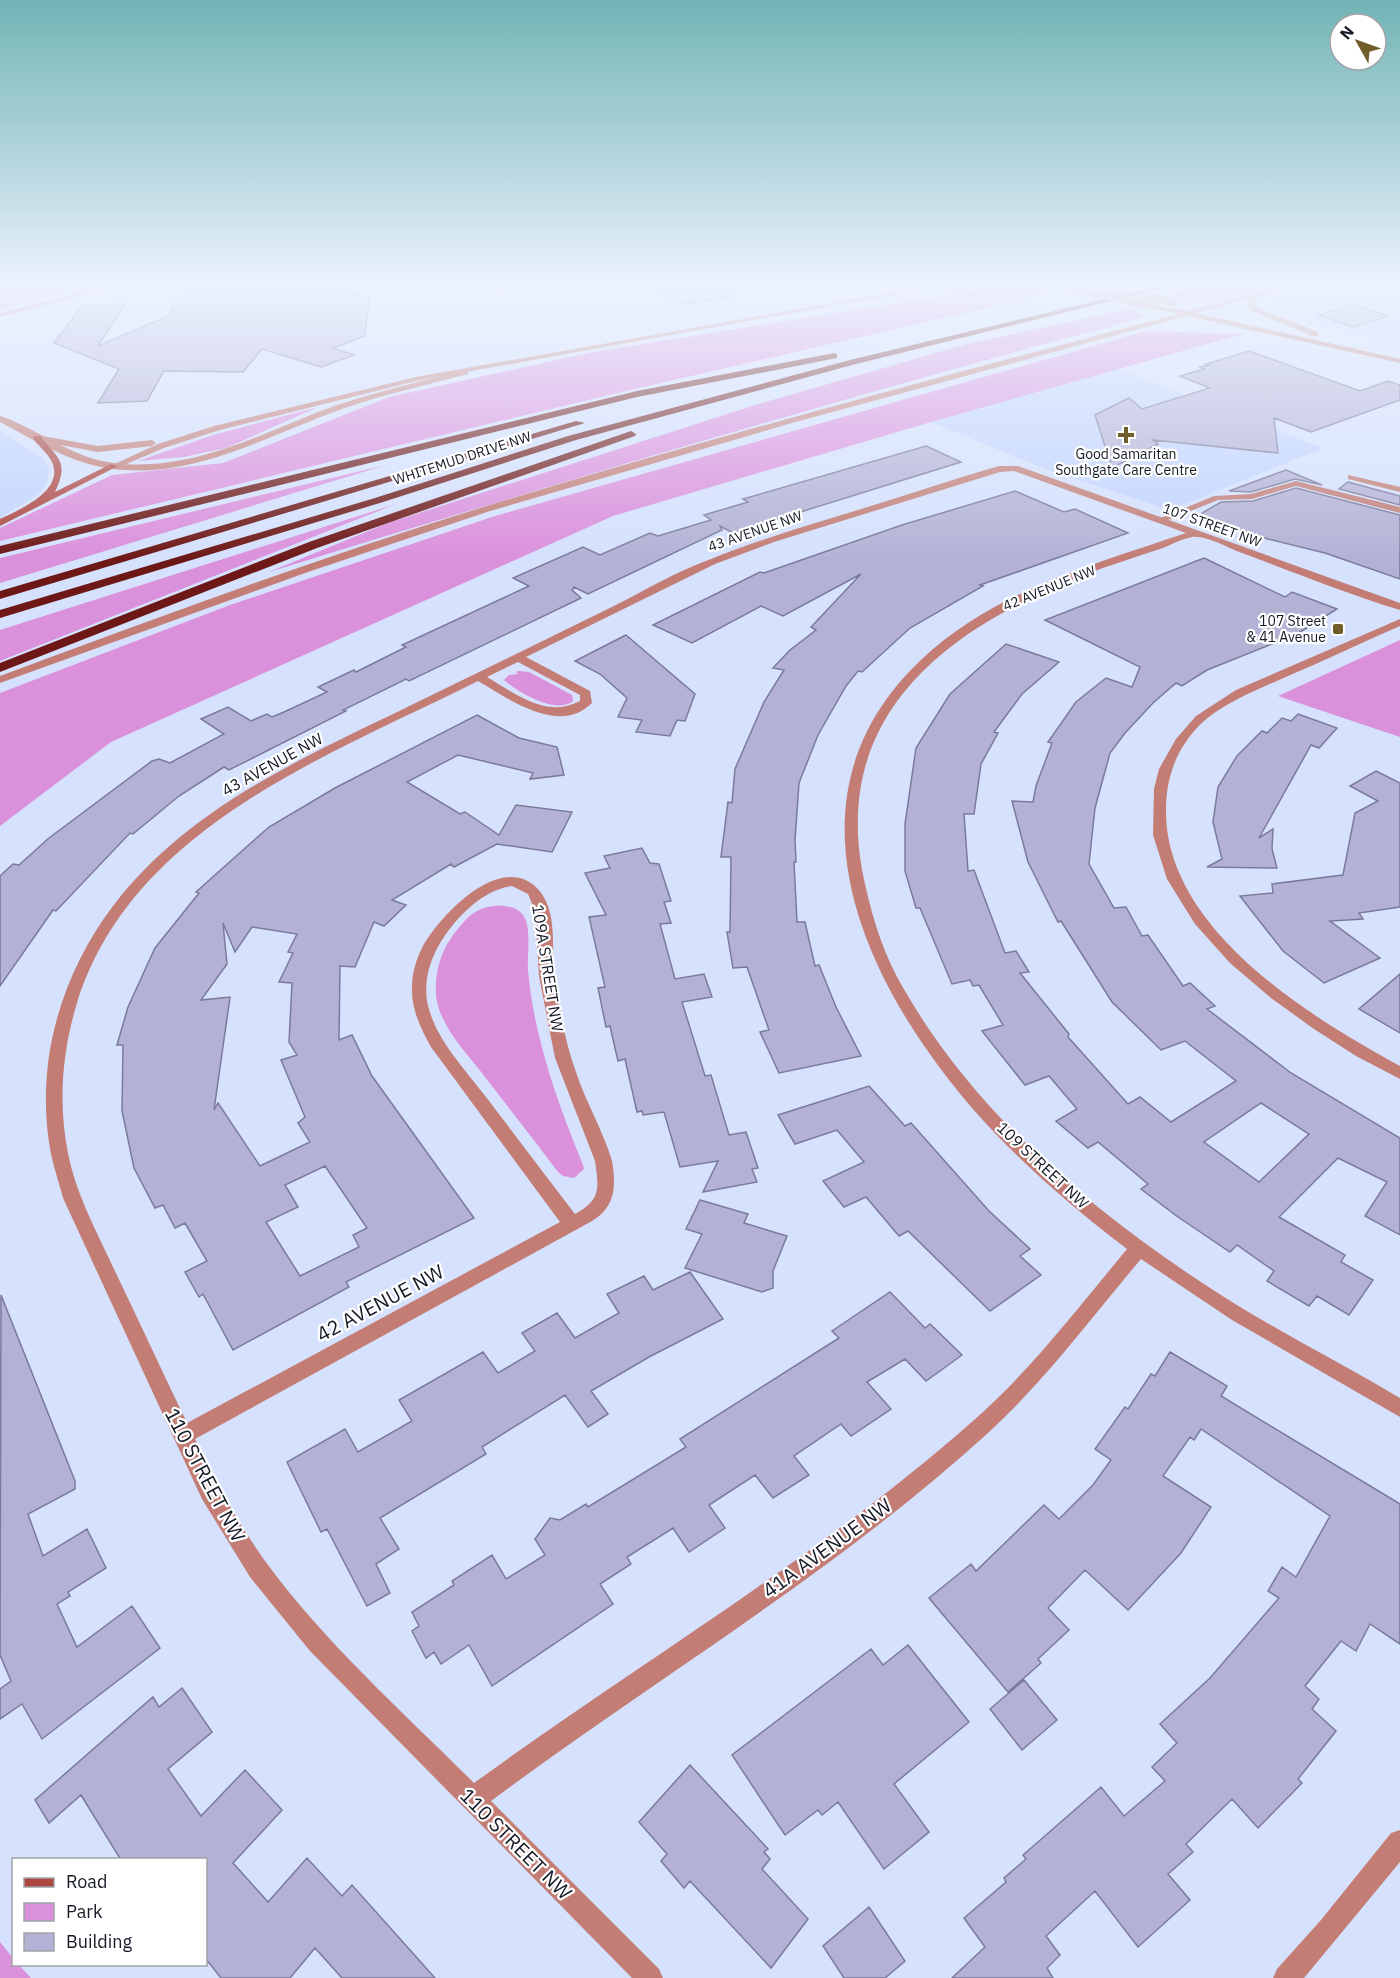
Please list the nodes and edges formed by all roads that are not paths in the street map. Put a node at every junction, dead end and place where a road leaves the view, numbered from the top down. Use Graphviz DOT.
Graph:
graph roads {
  1 [pos="445,375"];
  2 [pos="453,375"];
  3 [pos="742,375"];
  4 [pos="768,375"];
  5 [pos="783,375"];
  6 [pos="791,375"];
  7 [pos="961,375"];
  8 [pos="645,405"];
  9 [pos="624,411"];
  10 [pos="0,419"];
  11 [pos="37,438"];
  12 [pos="188,438"];
  13 [pos="114,466"];
  14 [pos="1015,468"];
  15 [pos="1352,477"];
  16 [pos="1400,490"];
  17 [pos="26,510"];
  18 [pos="1400,510"];
  19 [pos="1160,520"];
  20 [pos="0,523"];
  21 [pos="1195,533"];
  22 [pos="0,550"];
  23 [pos="0,595"];
  24 [pos="1400,607"];
  25 [pos="0,614"];
  26 [pos="1400,622"];
  27 [pos="517,657"];
  28 [pos="0,668"];
  29 [pos="477,676"];
  30 [pos="0,680"];
  31 [pos="852,795"];
  32 [pos="112,918"];
  33 [pos="1400,1073"];
  34 [pos="599,1208"];
  35 [pos="572,1224"];
  36 [pos="1139,1248"];
  37 [pos="1400,1408"];
  38 [pos="181,1436"];
  39 [pos="472,1800"];
  40 [pos="1400,1842"];
  41 [pos="650,1978"];
  42 [pos="1286,1978"];
  1 -- 12 [label="street"];
  2 -- 13 [label="street"];
  3 -- 22 [label="highway"];
  4 -- 8 [label="highway, WHITEMUD DRIVE NW"];
  5 -- 25 [label="highway, WHITEMUD DRIVE NW"];
  6 -- 28 [label="highway"];
  7 -- 30 [label="street"];
  9 -- 23 [label="highway, WHITEMUD DRIVE NW"];
  10 -- 11 [label="street"];
  11 -- 12 [label="street"];
  11 -- 13 [label="street"];
  11 -- 17 [label="main road"];
  12 -- 13 [label="street"];
  13 -- 17 [label="main road"];
  14 -- 19 [label="street, 107 STREET NW"];
  14 -- 27 [label="street, 43 AVENUE NW"];
  15 -- 16 [label="lane"];
  17 -- 20 [label="main road"];
  18 -- 19 [label="lane"];
  19 -- 21 [label="street, 107 STREET NW"];
  21 -- 24 [label="street, 107 STREET NW"];
  21 -- 31 [label="street, 42 AVENUE NW"];
  26 -- 33 [label="street"];
  27 -- 29 [label="street, 43 AVENUE NW"];
  27 -- 29 [label="street"];
  29 -- 32 [label="street, 43 AVENUE NW"];
  31 -- 36 [label="street, 109 STREET NW"];
  32 -- 38 [label="street, 110 STREET NW"];
  34 -- 35 [label="street, 42 AVENUE NW"];
  34 -- 35 [label="street, 109A STREET NW"];
  35 -- 38 [label="street, 42 AVENUE NW"];
  36 -- 37 [label="street, 109 STREET NW"];
  36 -- 39 [label="street, 41A AVENUE NW"];
  38 -- 39 [label="street, 110 STREET NW"];
  39 -- 41 [label="street, 110 STREET NW"];
  40 -- 42 [label="street"];
}
